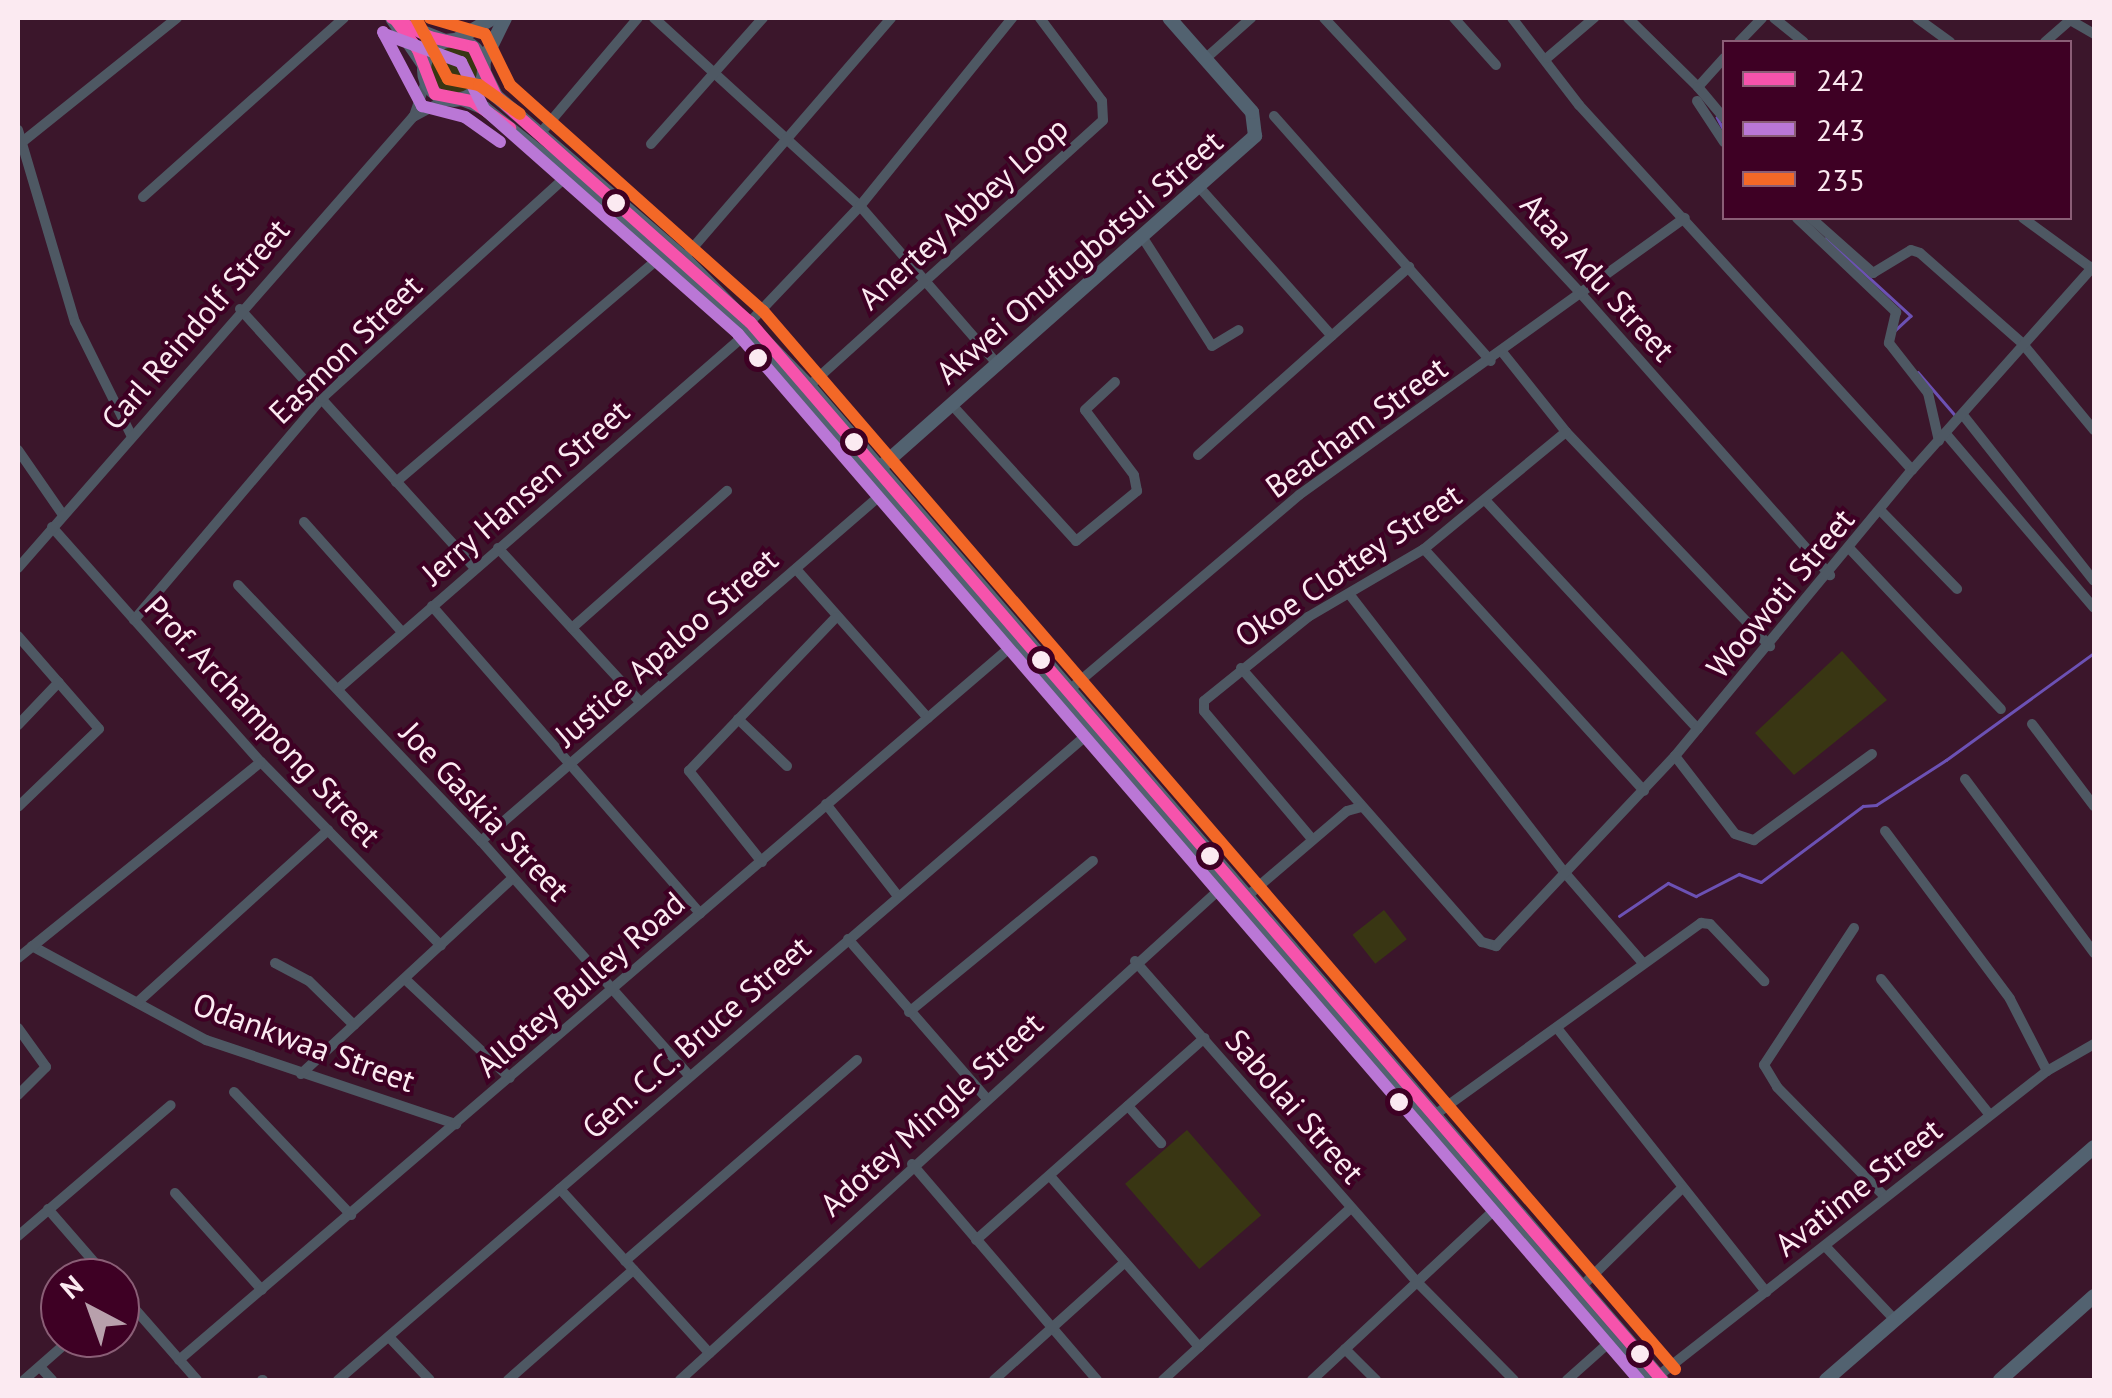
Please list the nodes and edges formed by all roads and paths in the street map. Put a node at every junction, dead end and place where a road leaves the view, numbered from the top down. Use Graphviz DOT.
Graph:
graph roads {
  1 [pos="177,18"];
  2 [pos="344,18"];
  3 [pos="493,18"];
  4 [pos="505,18"];
  5 [pos="638,18"];
  6 [pos="654,18"];
  7 [pos="763,18"];
  8 [pos="891,18"];
  9 [pos="1012,18"];
  10 [pos="1040,18"];
  11 [pos="1169,18"];
  12 [pos="1251,18"];
  13 [pos="1324,18"];
  14 [pos="1454,18"];
  15 [pos="1512,18"];
  16 [pos="1594,18"];
  17 [pos="1628,18"];
  18 [pos="1762,18"];
  19 [pos="1774,18"];
  20 [pos="1917,18"];
  21 [pos="394,20"];
  22 [pos="2094,34"];
  23 [pos="451,40"];
  24 [pos="1741,40"];
  25 [pos="1802,40"];
  26 [pos="1947,40"];
  27 [pos="2047,40"];
  28 [pos="1547,58"];
  29 [pos="1206,59"];
  30 [pos="1722,60"];
  31 [pos="1496,65"];
  32 [pos="484,67"];
  33 [pos="718,72"];
  34 [pos="425,73"];
  35 [pos="1696,85"];
  36 [pos="454,99"];
  37 [pos="1697,101"];
  38 [pos="414,116"];
  39 [pos="1274,116"];
  40 [pos="1722,116"];
  41 [pos="18,130"];
  42 [pos="539,135"];
  43 [pos="792,139"];
  44 [pos="1722,139"];
  45 [pos="21,143"];
  46 [pos="652,144"];
  47 [pos="568,175"];
  48 [pos="1200,188"];
  49 [pos="142,197"];
  50 [pos="860,206"];
  51 [pos="1685,218"];
  52 [pos="1799,220"];
  53 [pos="1813,220"];
  54 [pos="2026,220"];
  55 [pos="1143,238"];
  56 [pos="663,254"];
  57 [pos="684,258"];
  58 [pos="1409,267"];
  59 [pos="2094,268"];
  60 [pos="925,279"];
  61 [pos="1583,296"];
  62 [pos="240,309"];
  63 [pos="748,328"];
  64 [pos="1239,330"];
  65 [pos="1332,336"];
  66 [pos="2022,344"];
  67 [pos="1503,353"];
  68 [pos="1491,361"];
  69 [pos="998,364"];
  70 [pos="1116,382"];
  71 [pos="808,386"];
  72 [pos="322,398"];
  73 [pos="952,405"];
  74 [pos="1952,427"];
  75 [pos="2094,430"];
  76 [pos="1566,432"];
  77 [pos="131,435"];
  78 [pos="18,450"];
  79 [pos="1198,455"];
  80 [pos="1912,470"];
  81 [pos="875,472"];
  82 [pos="396,482"];
  83 [pos="727,492"];
  84 [pos="884,493"];
  85 [pos="1486,501"];
  86 [pos="1881,511"];
  87 [pos="63,515"];
  88 [pos="304,522"];
  89 [pos="52,527"];
  90 [pos="498,548"];
  91 [pos="1424,549"];
  92 [pos="1850,549"];
  93 [pos="18,568"];
  94 [pos="475,568"];
  95 [pos="796,569"];
  96 [pos="1830,575"];
  97 [pos="2094,581"];
  98 [pos="238,586"];
  99 [pos="1957,589"];
  100 [pos="1350,595"];
  101 [pos="432,606"];
  102 [pos="2094,608"];
  103 [pos="836,617"];
  104 [pos="134,620"];
  105 [pos="572,628"];
  106 [pos="402,631"];
  107 [pos="18,636"];
  108 [pos="1013,644"];
  109 [pos="1770,646"];
  110 [pos="1241,668"];
  111 [pos="58,682"];
  112 [pos="338,689"];
  113 [pos="1068,691"];
  114 [pos="640,702"];
  115 [pos="2001,709"];
  116 [pos="928,718"];
  117 [pos="738,719"];
  118 [pos="2032,724"];
  119 [pos="18,725"];
  120 [pos="1698,729"];
  121 [pos="1088,734"];
  122 [pos="1872,754"];
  123 [pos="1675,756"];
  124 [pos="261,762"];
  125 [pos="566,766"];
  126 [pos="787,766"];
  127 [pos="1965,779"];
  128 [pos="1644,791"];
  129 [pos="826,804"];
  130 [pos="2094,806"];
  131 [pos="18,807"];
  132 [pos="1362,807"];
  133 [pos="328,830"];
  134 [pos="1885,831"];
  135 [pos="1312,839"];
  136 [pos="481,841"];
  137 [pos="1093,861"];
  138 [pos="762,862"];
  139 [pos="1564,873"];
  140 [pos="512,878"];
  141 [pos="1220,889"];
  142 [pos="896,895"];
  143 [pos="1240,902"];
  144 [pos="700,913"];
  145 [pos="1854,928"];
  146 [pos="848,940"];
  147 [pos="32,946"];
  148 [pos="441,946"];
  149 [pos="2094,953"];
  150 [pos="18,958"];
  151 [pos="1135,962"];
  152 [pos="275,963"];
  153 [pos="1644,964"];
  154 [pos="405,979"];
  155 [pos="1881,979"];
  156 [pos="1764,981"];
  157 [pos="614,989"];
  158 [pos="139,1001"];
  159 [pos="910,1012"];
  160 [pos="354,1026"];
  161 [pos="18,1028"];
  162 [pos="1557,1028"];
  163 [pos="1204,1038"];
  164 [pos="2094,1044"];
  165 [pos="857,1060"];
  166 [pos="2047,1071"];
  167 [pos="302,1074"];
  168 [pos="689,1074"];
  169 [pos="510,1078"];
  170 [pos="234,1092"];
  171 [pos="18,1095"];
  172 [pos="986,1098"];
  173 [pos="171,1105"];
  174 [pos="1128,1106"];
  175 [pos="1436,1114"];
  176 [pos="1990,1115"];
  177 [pos="456,1124"];
  178 [pos="1160,1143"];
  179 [pos="2094,1147"];
  180 [pos="912,1164"];
  181 [pos="1050,1176"];
  182 [pos="560,1188"];
  183 [pos="1682,1188"];
  184 [pos="175,1193"];
  185 [pos="1885,1197"];
  186 [pos="1502,1203"];
  187 [pos="1351,1208"];
  188 [pos="48,1209"];
  189 [pos="351,1214"];
  190 [pos="18,1236"];
  191 [pos="976,1240"];
  192 [pos="1825,1246"];
  193 [pos="91,1258"];
  194 [pos="1125,1262"];
  195 [pos="629,1266"];
  196 [pos="1418,1283"];
  197 [pos="1582,1287"];
  198 [pos="262,1290"];
  199 [pos="1766,1292"];
  200 [pos="2094,1296"];
  201 [pos="140,1316"];
  202 [pos="1895,1320"];
  203 [pos="1051,1328"];
  204 [pos="389,1337"];
  205 [pos="1611,1342"];
  206 [pos="1199,1347"];
  207 [pos="1345,1350"];
  208 [pos="709,1353"];
  209 [pos="49,1358"];
  210 [pos="179,1360"];
  211 [pos="40,1366"];
  212 [pos="1655,1379"];
  213 [pos="24,1380"];
  214 [pos="52,1380"];
  215 [pos="197,1380"];
  216 [pos="338,1380"];
  217 [pos="430,1380"];
  218 [pos="508,1380"];
  219 [pos="680,1380"];
  220 [pos="994,1380"];
  221 [pos="1097,1380"];
  222 [pos="1163,1380"];
  223 [pos="1312,1380"];
  224 [pos="1376,1380"];
  225 [pos="1514,1380"];
  226 [pos="1567,1380"];
  227 [pos="1826,1380"];
  228 [pos="2000,1380"];
  1 -- 45 [label="street"];
  2 -- 49 [label="street"];
  3 -- 23 [label="main road"];
  4 -- 32 [label="main road"];
  5 -- 42 [label="street"];
  6 -- 33 [label="street"];
  7 -- 33 [label="street"];
  8 -- 43 [label="street"];
  9 -- 50 [label="street, Jerry Hansen Street"];
  10 -- 60 [label="street, Anertey Abbey Loop"];
  11 -- 29 [label="main road, Akwei Onufugbotsui Street"];
  12 -- 29 [label="street"];
  13 -- 61 [label="street, Ataa Adu Street"];
  14 -- 31 [label="street"];
  15 -- 28 [label="street"];
  16 -- 28 [label="street"];
  17 -- 35 [label="street"];
  18 -- 24 [label="street"];
  19 -- 25 [label="street"];
  20 -- 26 [label="street"];
  21 -- 23 [label="main road"];
  21 -- 34 [label="main road"];
  22 -- 27 [label="street"];
  23 -- 32 [label="main road"];
  23 -- 34 [label="main road"];
  28 -- 51 [label="street"];
  29 -- 48 [label="main road, Akwei Onufugbotsui Street"];
  30 -- 35 [label="street"];
  32 -- 36 [label="main road"];
  32 -- 42 [label="main road"];
  33 -- 43 [label="street"];
  33 -- 46 [label="street"];
  34 -- 36 [label="main road"];
  34 -- 38 [label="street, Carl Reindolf Street"];
  35 -- 40 [label="street"];
  36 -- 38 [label="street, Carl Reindolf Street"];
  36 -- 47 [label="main road"];
  37 -- 44 [label="street"];
  38 -- 62 [label="street, Carl Reindolf Street"];
  39 -- 58 [label="street"];
  41 -- 45 [label="street"];
  42 -- 57 [label="main road"];
  43 -- 50 [label="street"];
  43 -- 57 [label="street"];
  45 -- 77 [label="street"];
  47 -- 56 [label="main road"];
  47 -- 72 [label="street, Easmon Street"];
  48 -- 55 [label="main road, Akwei Onufugbotsui Street"];
  48 -- 65 [label="street"];
  50 -- 60 [label="street"];
  50 -- 63 [label="street, Jerry Hansen Street"];
  51 -- 61 [label="street, Beacham Street"];
  51 -- 80 [label="street"];
  52 -- 74 [label="street"];
  53 -- 66 [label="street"];
  54 -- 59 [label="street"];
  55 -- 64 [label="street"];
  55 -- 69 [label="main road, Akwei Onufugbotsui Street"];
  56 -- 63 [label="main road"];
  56 -- 82 [label="street"];
  57 -- 63 [label="main road"];
  58 -- 65 [label="street"];
  58 -- 68 [label="street"];
  59 -- 66 [label="street, Woowoti Street"];
  60 -- 69 [label="street"];
  60 -- 71 [label="street, Anertey Abbey Loop"];
  61 -- 67 [label="street, Beacham Street"];
  61 -- 96 [label="street, Ataa Adu Street"];
  62 -- 72 [label="street"];
  62 -- 77 [label="street, Carl Reindolf Street"];
  63 -- 71 [label="main road"];
  63 -- 81 [label="main road"];
  63 -- 90 [label="street, Jerry Hansen Street"];
  65 -- 79 [label="street"];
  66 -- 74 [label="street, Woowoti Street"];
  66 -- 75 [label="street"];
  67 -- 68 [label="street, Beacham Street"];
  67 -- 76 [label="street"];
  68 -- 113 [label="street, Beacham Street"];
  69 -- 73 [label="main road, Akwei Onufugbotsui Street"];
  70 -- 73 [label="street"];
  71 -- 81 [label="main road"];
  72 -- 82 [label="street"];
  72 -- 104 [label="street, Easmon Street"];
  73 -- 81 [label="main road, Akwei Onufugbotsui Street"];
  74 -- 80 [label="street, Woowoti Street"];
  74 -- 97 [label="street"];
  74 -- 102 [label="street"];
  76 -- 85 [label="street, Okoe Clottey Street"];
  76 -- 109 [label="street"];
  77 -- 87 [label="street, Carl Reindolf Street"];
  78 -- 87 [label="street"];
  80 -- 86 [label="street, Woowoti Street"];
  81 -- 84 [label="main road"];
  81 -- 113 [label="main road"];
  82 -- 94 [label="street"];
  83 -- 105 [label="street"];
  84 -- 95 [label="street, Justice Apaloo Street"];
  84 -- 108 [label="main road"];
  85 -- 91 [label="street, Okoe Clottey Street"];
  85 -- 120 [label="street"];
  86 -- 92 [label="street, Woowoti Street"];
  86 -- 99 [label="street"];
  87 -- 89 [label="street, Carl Reindolf Street"];
  88 -- 106 [label="street"];
  89 -- 93 [label="street, Carl Reindolf Street"];
  89 -- 104 [label="street, Prof. Archampong Street"];
  90 -- 94 [label="street, Jerry Hansen Street"];
  90 -- 105 [label="street"];
  91 -- 100 [label="street, Okoe Clottey Street"];
  91 -- 128 [label="street"];
  92 -- 96 [label="street, Woowoti Street"];
  92 -- 115 [label="street"];
  94 -- 101 [label="street, Jerry Hansen Street"];
  95 -- 103 [label="street"];
  95 -- 114 [label="street, Justice Apaloo Street"];
  96 -- 109 [label="street, Woowoti Street"];
  98 -- 112 [label="street, Joe Gaskia Street"];
  100 -- 110 [label="street, Okoe Clottey Street"];
  100 -- 139 [label="street"];
  101 -- 106 [label="street, Jerry Hansen Street"];
  101 -- 125 [label="street"];
  103 -- 116 [label="street"];
  103 -- 117 [label="street"];
  104 -- 124 [label="street, Prof. Archampong Street"];
  105 -- 114 [label="street"];
  106 -- 112 [label="street, Jerry Hansen Street"];
  107 -- 111 [label="street"];
  108 -- 116 [label="street, Allotey Bulley Road"];
  108 -- 121 [label="main road"];
  109 -- 120 [label="street, Woowoti Street"];
  110 -- 132 [label="street"];
  110 -- 135 [label="street, Okoe Clottey Street"];
  111 -- 119 [label="street"];
  111 -- 131 [label="street"];
  112 -- 136 [label="street, Joe Gaskia Street"];
  113 -- 143 [label="main road"];
  114 -- 125 [label="street, Justice Apaloo Street"];
  116 -- 129 [label="street, Allotey Bulley Road"];
  117 -- 126 [label="street"];
  117 -- 138 [label="street"];
  118 -- 130 [label="street"];
  120 -- 123 [label="street, Woowoti Street"];
  121 -- 141 [label="main road"];
  121 -- 142 [label="street, Gen. C.C. Bruce Street"];
  122 -- 123 [label="street"];
  123 -- 128 [label="street, Woowoti Street"];
  124 -- 133 [label="street, Prof. Archampong Street"];
  124 -- 147 [label="street"];
  125 -- 136 [label="street, Justice Apaloo Street"];
  125 -- 144 [label="street"];
  127 -- 149 [label="street"];
  128 -- 139 [label="street, Woowoti Street"];
  129 -- 138 [label="street, Allotey Bulley Road"];
  129 -- 142 [label="street"];
  132 -- 135 [label="street"];
  132 -- 139 [label="street, Woowoti Street"];
  133 -- 148 [label="street, Prof. Archampong Street"];
  133 -- 158 [label="street"];
  134 -- 166 [label="street"];
  135 -- 143 [label="street"];
  136 -- 140 [label="street, Joe Gaskia Street"];
  137 -- 159 [label="street"];
  138 -- 144 [label="street, Allotey Bulley Road"];
  139 -- 153 [label="street"];
  140 -- 148 [label="street"];
  140 -- 157 [label="street, Joe Gaskia Street"];
  141 -- 143 [label="main road"];
  141 -- 151 [label="street, Adotey Mingle Street"];
  142 -- 146 [label="street, Gen. C.C. Bruce Street"];
  143 -- 175 [label="main road"];
  143 -- 186 [label="main road"];
  144 -- 157 [label="street, Allotey Bulley Road"];
  145 -- 185 [label="street"];
  146 -- 159 [label="street"];
  146 -- 168 [label="street, Gen. C.C. Bruce Street"];
  147 -- 150 [label="street"];
  147 -- 158 [label="street, Odankwaa Street"];
  148 -- 154 [label="street"];
  151 -- 163 [label="street, Sabolai Street"];
  151 -- 172 [label="street, Adotey Mingle Street"];
  152 -- 160 [label="street"];
  153 -- 156 [label="street"];
  153 -- 162 [label="street"];
  154 -- 160 [label="street"];
  154 -- 169 [label="street"];
  155 -- 176 [label="street"];
  157 -- 168 [label="street, Joe Gaskia Street"];
  157 -- 169 [label="street, Allotey Bulley Road"];
  158 -- 167 [label="street, Odankwaa Street"];
  159 -- 172 [label="street"];
  160 -- 167 [label="street"];
  161 -- 171 [label="street"];
  162 -- 175 [label="street"];
  162 -- 183 [label="street"];
  163 -- 174 [label="street"];
  163 -- 187 [label="street, Sabolai Street"];
  164 -- 166 [label="street, Avatime Street"];
  165 -- 195 [label="street"];
  166 -- 176 [label="street, Avatime Street"];
  167 -- 177 [label="street, Odankwaa Street"];
  168 -- 182 [label="street, Gen. C.C. Bruce Street"];
  169 -- 177 [label="street, Allotey Bulley Road"];
  170 -- 189 [label="street"];
  172 -- 180 [label="street, Adotey Mingle Street"];
  173 -- 188 [label="street"];
  174 -- 178 [label="street"];
  174 -- 181 [label="street"];
  175 -- 186 [label="main road"];
  176 -- 185 [label="street, Avatime Street"];
  177 -- 189 [label="street, Allotey Bulley Road"];
  179 -- 202 [label="main road"];
  180 -- 191 [label="street"];
  180 -- 208 [label="street, Adotey Mingle Street"];
  181 -- 191 [label="street"];
  181 -- 194 [label="street"];
  182 -- 195 [label="street"];
  182 -- 204 [label="street, Gen. C.C. Bruce Street"];
  183 -- 197 [label="street"];
  183 -- 199 [label="street"];
  184 -- 198 [label="street"];
  185 -- 192 [label="street, Avatime Street"];
  186 -- 196 [label="street"];
  186 -- 197 [label="main road"];
  186 -- 205 [label="main road"];
  187 -- 196 [label="street, Sabolai Street"];
  187 -- 206 [label="street"];
  188 -- 190 [label="street"];
  188 -- 193 [label="street"];
  189 -- 198 [label="street, Allotey Bulley Road"];
  191 -- 203 [label="street"];
  192 -- 199 [label="street, Avatime Street"];
  192 -- 202 [label="street"];
  194 -- 203 [label="street"];
  194 -- 206 [label="street"];
  195 -- 208 [label="street"];
  195 -- 218 [label="street"];
  196 -- 207 [label="street"];
  196 -- 225 [label="street, Sabolai Street"];
  197 -- 212 [label="main road"];
  198 -- 210 [label="street, Allotey Bulley Road"];
  199 -- 212 [label="street, Avatime Street"];
  200 -- 228 [label="main road"];
  201 -- 210 [label="street"];
  202 -- 227 [label="main road"];
  203 -- 220 [label="street"];
  203 -- 221 [label="street"];
  204 -- 216 [label="street, Gen. C.C. Bruce Street"];
  204 -- 217 [label="street"];
  205 -- 212 [label="main road"];
  205 -- 226 [label="street"];
  206 -- 222 [label="street"];
  207 -- 223 [label="street"];
  207 -- 224 [label="street"];
  208 -- 219 [label="street, Adotey Mingle Street"];
  209 -- 211 [label="street"];
  210 -- 215 [label="street"];
  211 -- 213 [label="street"];
  211 -- 214 [label="street"];
}
